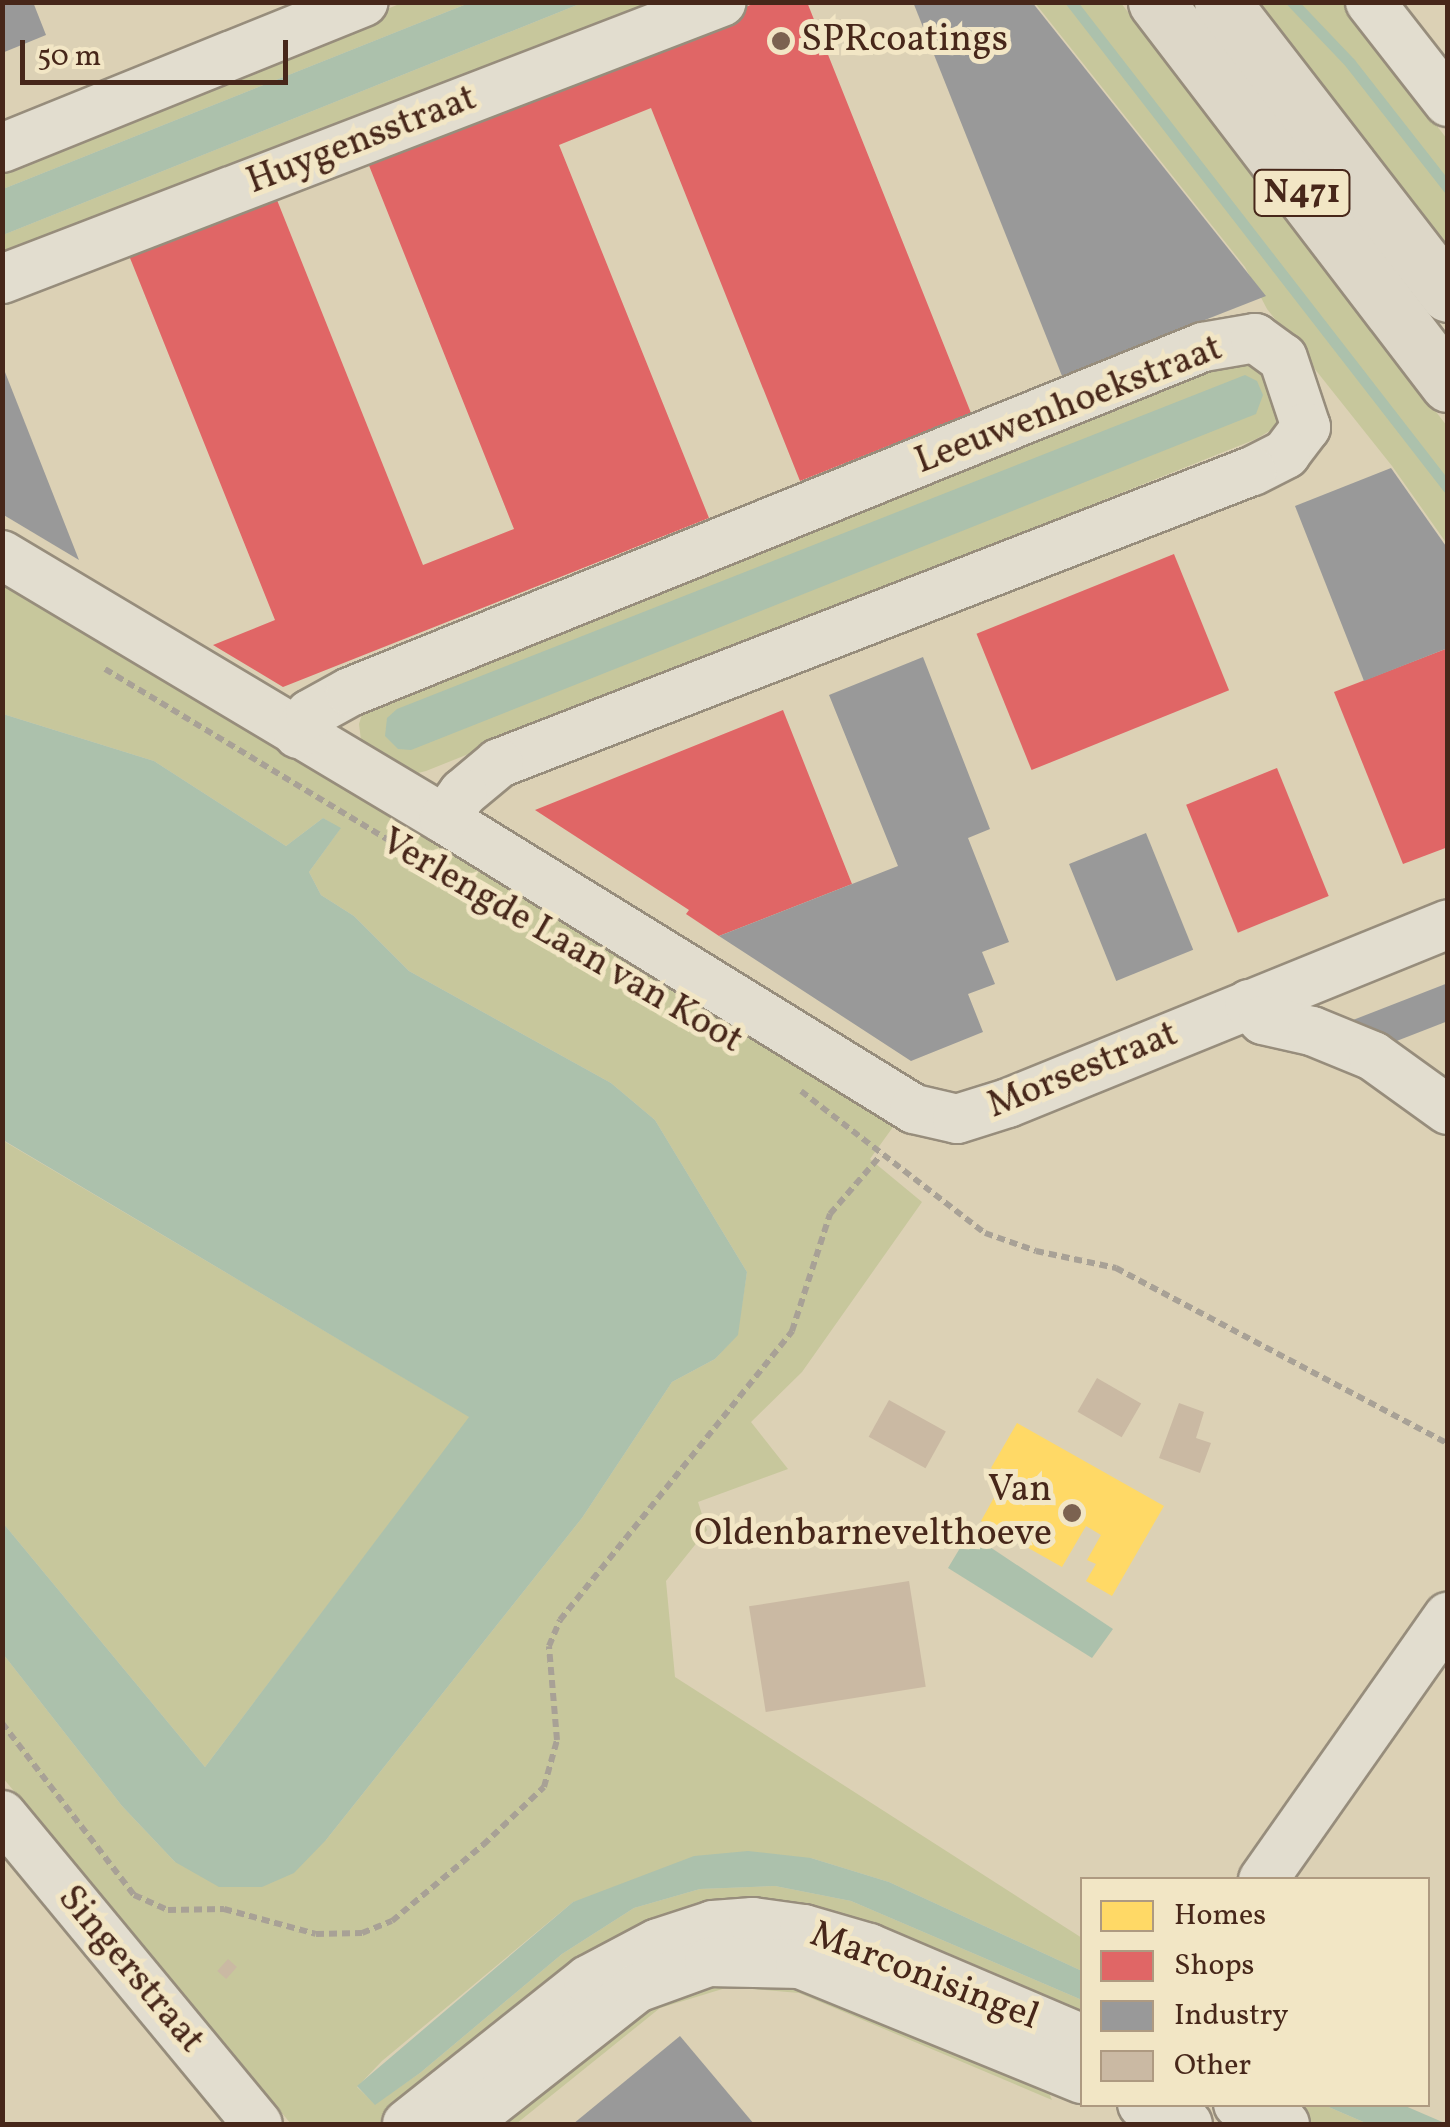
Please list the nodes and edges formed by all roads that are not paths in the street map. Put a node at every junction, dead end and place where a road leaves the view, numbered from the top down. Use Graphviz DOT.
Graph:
graph roads {
  1 [pos="364,2"];
  2 [pos="722,2"];
  3 [pos="1156,2"];
  4 [pos="1222,2"];
  5 [pos="1370,2"];
  6 [pos="1448,102"];
  7 [pos="2,148"];
  8 [pos="2,279"];
  9 [pos="1448,294"];
  10 [pos="1448,384"];
  11 [pos="2,555"];
  12 [pos="298,734"];
  13 [pos="444,819"];
  14 [pos="1448,924"];
  15 [pos="1249,1004"];
  16 [pos="914,1109"];
  17 [pos="1448,1110"];
  18 [pos="1448,1617"];
  19 [pos="2,1814"];
  20 [pos="1265,1877"];
  21 [pos="1080,2038"];
  22 [pos="1080,2078"];
  23 [pos="1149,2107"];
  24 [pos="1245,2107"];
  25 [pos="258,2124"];
  26 [pos="407,2124"];
  27 [pos="464,2124"];
  28 [pos="1188,2124"];
  29 [pos="1285,2124"];
  1 -- 7 [label="street"];
  2 -- 8 [label="street, Huygensstraat"];
  3 -- 10 [label="main road, N471"];
  4 -- 9 [label="main road, N471"];
  5 -- 6 [label="street"];
  11 -- 12 [label="street, Verlengde Laan van Koot"];
  12 -- 13 [label="street, Verlengde Laan van Koot"];
  12 -- 13 [label="street, Leeuwenhoekstraat"];
  13 -- 16 [label="street, Verlengde Laan van Koot"];
  14 -- 15 [label="street, Morsestraat"];
  15 -- 16 [label="street, Morsestraat"];
  15 -- 17 [label="street"];
  18 -- 20 [label="street"];
  19 -- 25 [label="street, Singerstraat"];
  21 -- 26 [label="street, Marconisingel"];
  22 -- 27 [label="street, Marconisingel"];
  23 -- 28 [label="street"];
  24 -- 29 [label="street"];
}
